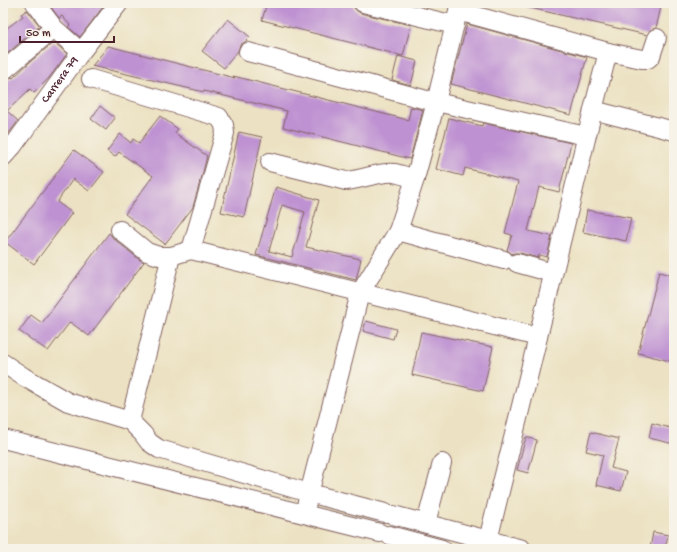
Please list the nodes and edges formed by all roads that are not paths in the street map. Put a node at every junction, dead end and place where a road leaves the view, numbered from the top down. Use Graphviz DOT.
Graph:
graph roads {
  1 [pos="35,3"];
  2 [pos="119,3"];
  3 [pos="363,3"];
  4 [pos="458,13"];
  5 [pos="54,28"];
  6 [pos="656,38"];
  7 [pos="81,52"];
  8 [pos="248,52"];
  9 [pos="608,52"];
  10 [pos="3,70"];
  11 [pos="91,79"];
  12 [pos="436,102"];
  13 [pos="593,110"];
  14 [pos="674,131"];
  15 [pos="586,136"];
  16 [pos="3,157"];
  17 [pos="270,162"];
  18 [pos="415,179"];
  19 [pos="120,230"];
  20 [pos="398,231"];
  21 [pos="191,250"];
  22 [pos="171,256"];
  23 [pos="553,273"];
  24 [pos="360,293"];
  25 [pos="538,337"];
  26 [pos="3,364"];
  27 [pos="130,421"];
  28 [pos="3,439"];
  29 [pos="442,463"];
  30 [pos="310,493"];
  31 [pos="304,514"];
  32 [pos="426,523"];
  33 [pos="488,540"];
  34 [pos="442,549"];
  35 [pos="522,549"];
  1 -- 5 [label="street"];
  2 -- 7 [label="street, Carrera 79"];
  3 -- 4 [label="street"];
  4 -- 9 [label="street"];
  4 -- 12 [label="street"];
  5 -- 7 [label="street"];
  5 -- 10 [label="street"];
  6 -- 9 [label="street"];
  7 -- 16 [label="street, Carrera 79"];
  8 -- 12 [label="street"];
  9 -- 13 [label="street"];
  11 -- 21 [label="street"];
  12 -- 15 [label="street"];
  12 -- 18 [label="street"];
  13 -- 14 [label="street"];
  13 -- 15 [label="street"];
  15 -- 23 [label="street"];
  17 -- 18 [label="street"];
  18 -- 20 [label="street"];
  19 -- 22 [label="street"];
  20 -- 23 [label="street"];
  20 -- 24 [label="street"];
  21 -- 22 [label="street"];
  21 -- 24 [label="street"];
  22 -- 27 [label="street"];
  23 -- 25 [label="street"];
  24 -- 25 [label="street"];
  24 -- 30 [label="street"];
  25 -- 33 [label="street"];
  26 -- 27 [label="street"];
  27 -- 30 [label="street"];
  28 -- 31 [label="street"];
  29 -- 32 [label="street"];
  30 -- 31 [label="street"];
  30 -- 32 [label="street"];
  31 -- 34 [label="street"];
  32 -- 33 [label="street"];
  33 -- 35 [label="street"];
}
